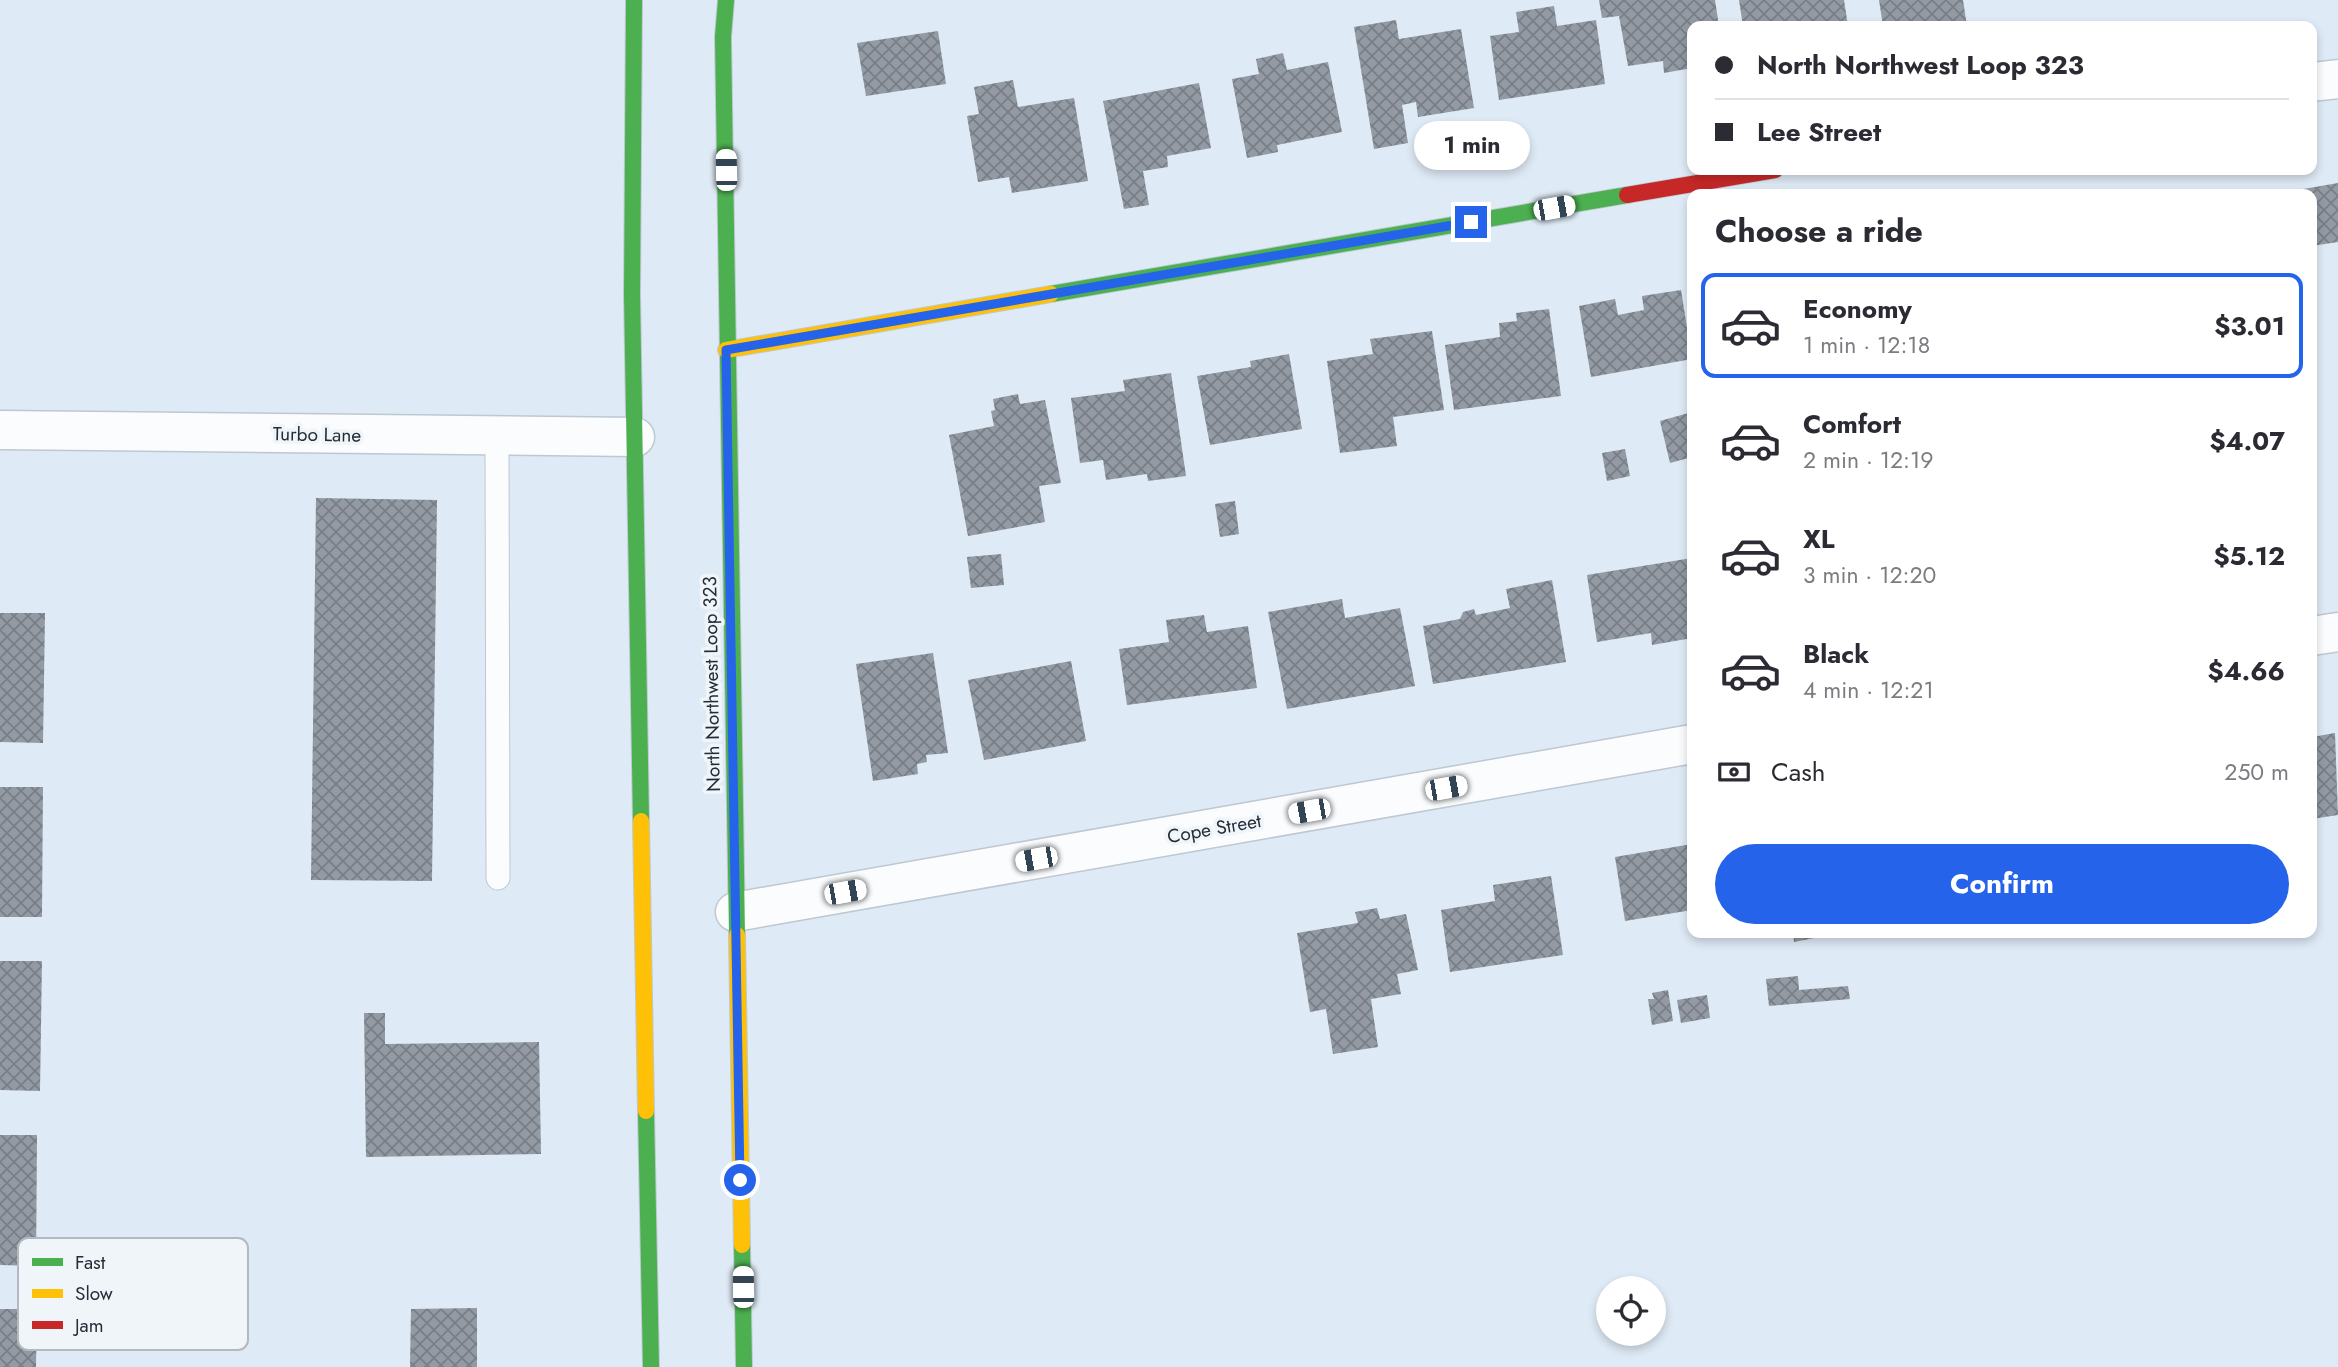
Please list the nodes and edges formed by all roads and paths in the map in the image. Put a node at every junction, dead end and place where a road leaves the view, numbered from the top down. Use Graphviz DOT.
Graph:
graph roads {
  1 [pos="634,0"];
  2 [pos="726,0"];
  3 [pos="2338,79"];
  4 [pos="2317,81"];
  5 [pos="1746,175"];
  6 [pos="726,350"];
  7 [pos="0,430"];
  8 [pos="497,436"];
  9 [pos="635,438"];
  10 [pos="2338,632"];
  11 [pos="2317,635"];
  12 [pos="1687,745"];
  13 [pos="498,878"];
  14 [pos="735,912"];
  15 [pos="650,1367"];
  16 [pos="744,1367"];
  1 -- 9 [label="main road"];
  2 -- 6 [label="main road, North Northwest Loop 323"];
  3 -- 4 [label="street"];
  5 -- 6 [label="main road"];
  6 -- 14 [label="main road, North Northwest Loop 323"];
  7 -- 8 [label="street, Turbo Lane"];
  8 -- 9 [label="street, Turbo Lane"];
  8 -- 13 [label="lane"];
  9 -- 15 [label="main road"];
  10 -- 11 [label="street"];
  12 -- 14 [label="street, Cope Street"];
  14 -- 16 [label="main road, North Northwest Loop 323"];
}
